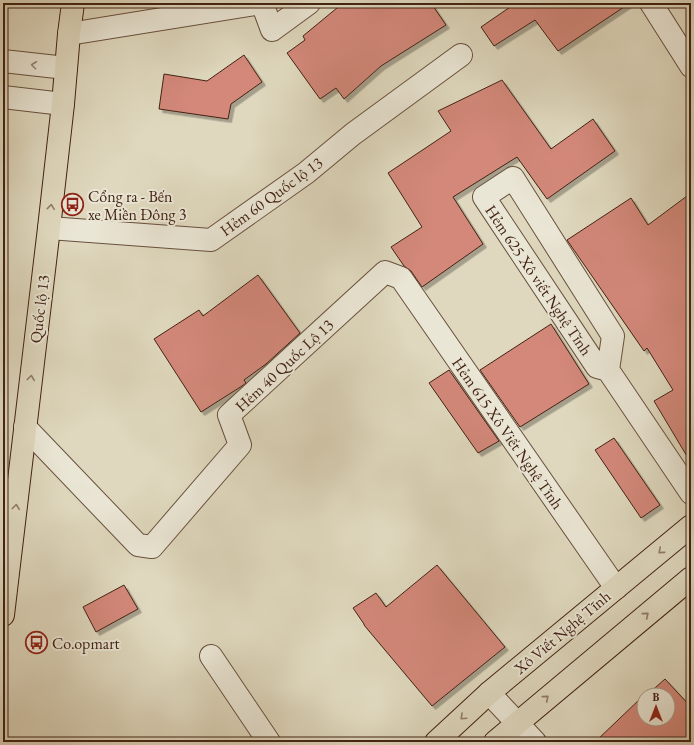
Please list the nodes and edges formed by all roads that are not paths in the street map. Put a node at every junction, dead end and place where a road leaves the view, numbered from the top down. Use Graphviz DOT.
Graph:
graph roads {
  1 [pos="73,3"];
  2 [pos="261,3"];
  3 [pos="309,3"];
  4 [pos="651,3"];
  5 [pos="69,34"];
  6 [pos="461,56"];
  7 [pos="3,61"];
  8 [pos="691,66"];
  9 [pos="66,68"];
  10 [pos="3,97"];
  11 [pos="63,104"];
  12 [pos="49,228"];
  13 [pos="565,260"];
  14 [pos="401,278"];
  15 [pos="537,278"];
  16 [pos="608,370"];
  17 [pos="25,427"];
  18 [pos="691,493"];
  19 [pos="691,526"];
  20 [pos="691,578"];
  21 [pos="616,588"];
  22 [pos="3,615"];
  23 [pos="211,656"];
  24 [pos="489,693"];
  25 [pos="516,723"];
  26 [pos="269,742"];
  27 [pos="436,742"];
  28 [pos="495,742"];
  29 [pos="535,742"];
  1 -- 5 [label="main road, Quốc lộ 13"];
  2 -- 3 [label="street"];
  2 -- 5 [label="street"];
  4 -- 8 [label="street"];
  5 -- 9 [label="main road, Quốc lộ 13"];
  6 -- 12 [label="street, Hẻm 60 Quốc lộ 13"];
  9 -- 7 [label="street, one-way"];
  9 -- 11 [label="main road, Quốc lộ 13"];
  10 -- 11 [label="street"];
  12 -- 11 [label="main road, Quốc lộ 13, one-way"];
  17 -- 12 [label="main road, Quốc lộ 13, one-way"];
  13 -- 15 [label="street"];
  13 -- 15 [label="street, Hẻm 625 Xô viết Nghệ Tĩnh"];
  13 -- 16 [label="street, Hẻm 625 Xô viết Nghệ Tĩnh"];
  14 -- 17 [label="street, Hẻm 40 Quốc Lộ 13"];
  14 -- 21 [label="street, Hẻm 615 Xô Viết Nghệ Tĩnh"];
  15 -- 16 [label="street, Hẻm 625 Xô viết Nghệ Tĩnh"];
  16 -- 18 [label="street, Hẻm 625 Xô viết Nghệ Tĩnh"];
  22 -- 17 [label="main road, Quốc lộ 13, one-way"];
  19 -- 21 [label="main road, Xô Viết Nghệ Tĩnh, one-way"];
  25 -- 20 [label="main road, one-way"];
  21 -- 24 [label="main road, Xô Viết Nghệ Tĩnh"];
  23 -- 26 [label="street"];
  24 -- 25 [label="street"];
  24 -- 27 [label="main road, Xô Viết Nghệ Tĩnh, one-way"];
  25 -- 28 [label="main road"];
  25 -- 29 [label="street"];
}
